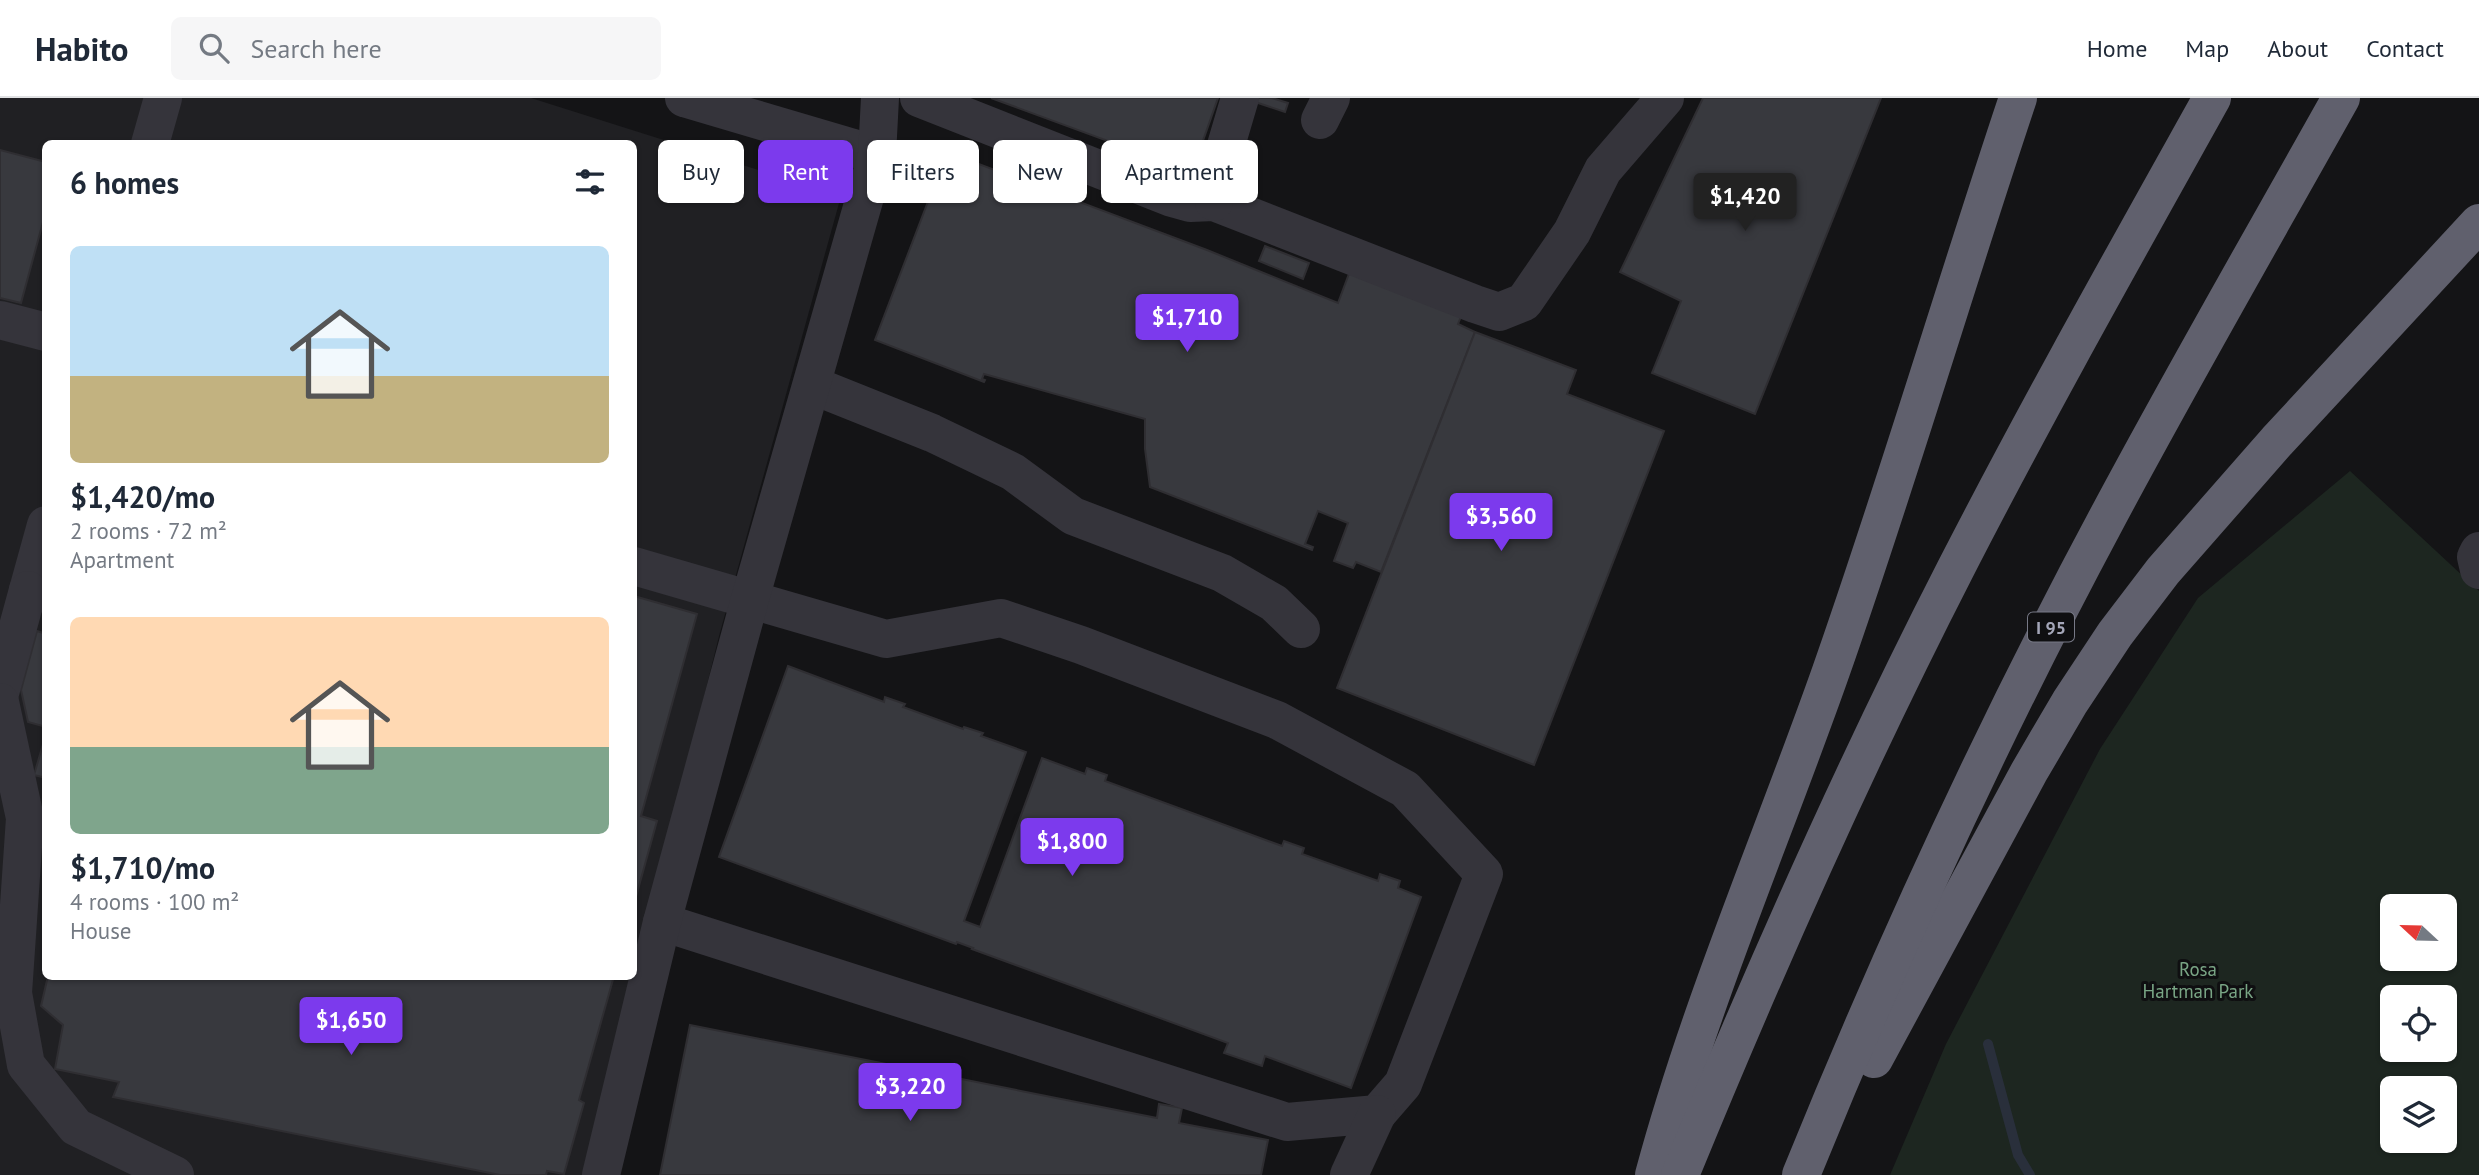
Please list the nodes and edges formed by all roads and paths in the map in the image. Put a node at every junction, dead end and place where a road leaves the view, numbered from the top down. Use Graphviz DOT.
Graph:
graph roads {
  1 [pos="163,98"];
  2 [pos="684,98"];
  3 [pos="880,98"];
  4 [pos="919,98"];
  5 [pos="1240,98"];
  6 [pos="1665,98"];
  7 [pos="2018,98"];
  8 [pos="2212,98"];
  9 [pos="2341,98"];
  10 [pos="724,104"];
  11 [pos="151,140"];
  12 [pos="878,140"];
  13 [pos="1228,140"];
  14 [pos="867,152"];
  15 [pos="1101,170"];
  16 [pos="867,190"];
  17 [pos="1217,203"];
  18 [pos="2479,223"];
  19 [pos="0,320"];
  20 [pos="42,331"];
  21 [pos="812,385"];
  22 [pos="2479,551"];
  23 [pos="42,555"];
  24 [pos="637,567"];
  25 [pos="2479,570"];
  26 [pos="37,592"];
  27 [pos="750,599"];
  28 [pos="1301,629"];
  29 [pos="0,693"];
  30 [pos="0,702"];
  31 [pos="662,922"];
  32 [pos="1377,1114"];
  33 [pos="176,1175"];
  34 [pos="601,1175"];
  35 [pos="1349,1175"];
  36 [pos="1654,1175"];
  37 [pos="1680,1175"];
  38 [pos="1801,1175"];
  39 [pos="1812,1175"];
  1 -- 11 [label="street"];
  2 -- 10 [label="street"];
  3 -- 12 [label="street"];
  4 -- 15 [label="street"];
  5 -- 13 [label="street"];
  6 -- 17 [label="street"];
  7 -- 36 [label="highway"];
  8 -- 37 [label="highway"];
  9 -- 38 [label="highway, I 95"];
  10 -- 14 [label="street"];
  16 -- 21 [label="street"];
  18 -- 39 [label="highway"];
  19 -- 20 [label="street"];
  21 -- 27 [label="street"];
  21 -- 28 [label="street"];
  22 -- 25 [label="street"];
  23 -- 26 [label="street"];
  24 -- 27 [label="street"];
  26 -- 29 [label="street"];
  27 -- 31 [label="street"];
  27 -- 32 [label="street"];
  30 -- 33 [label="street"];
  31 -- 32 [label="street"];
  31 -- 34 [label="street"];
  32 -- 35 [label="street"];
}
